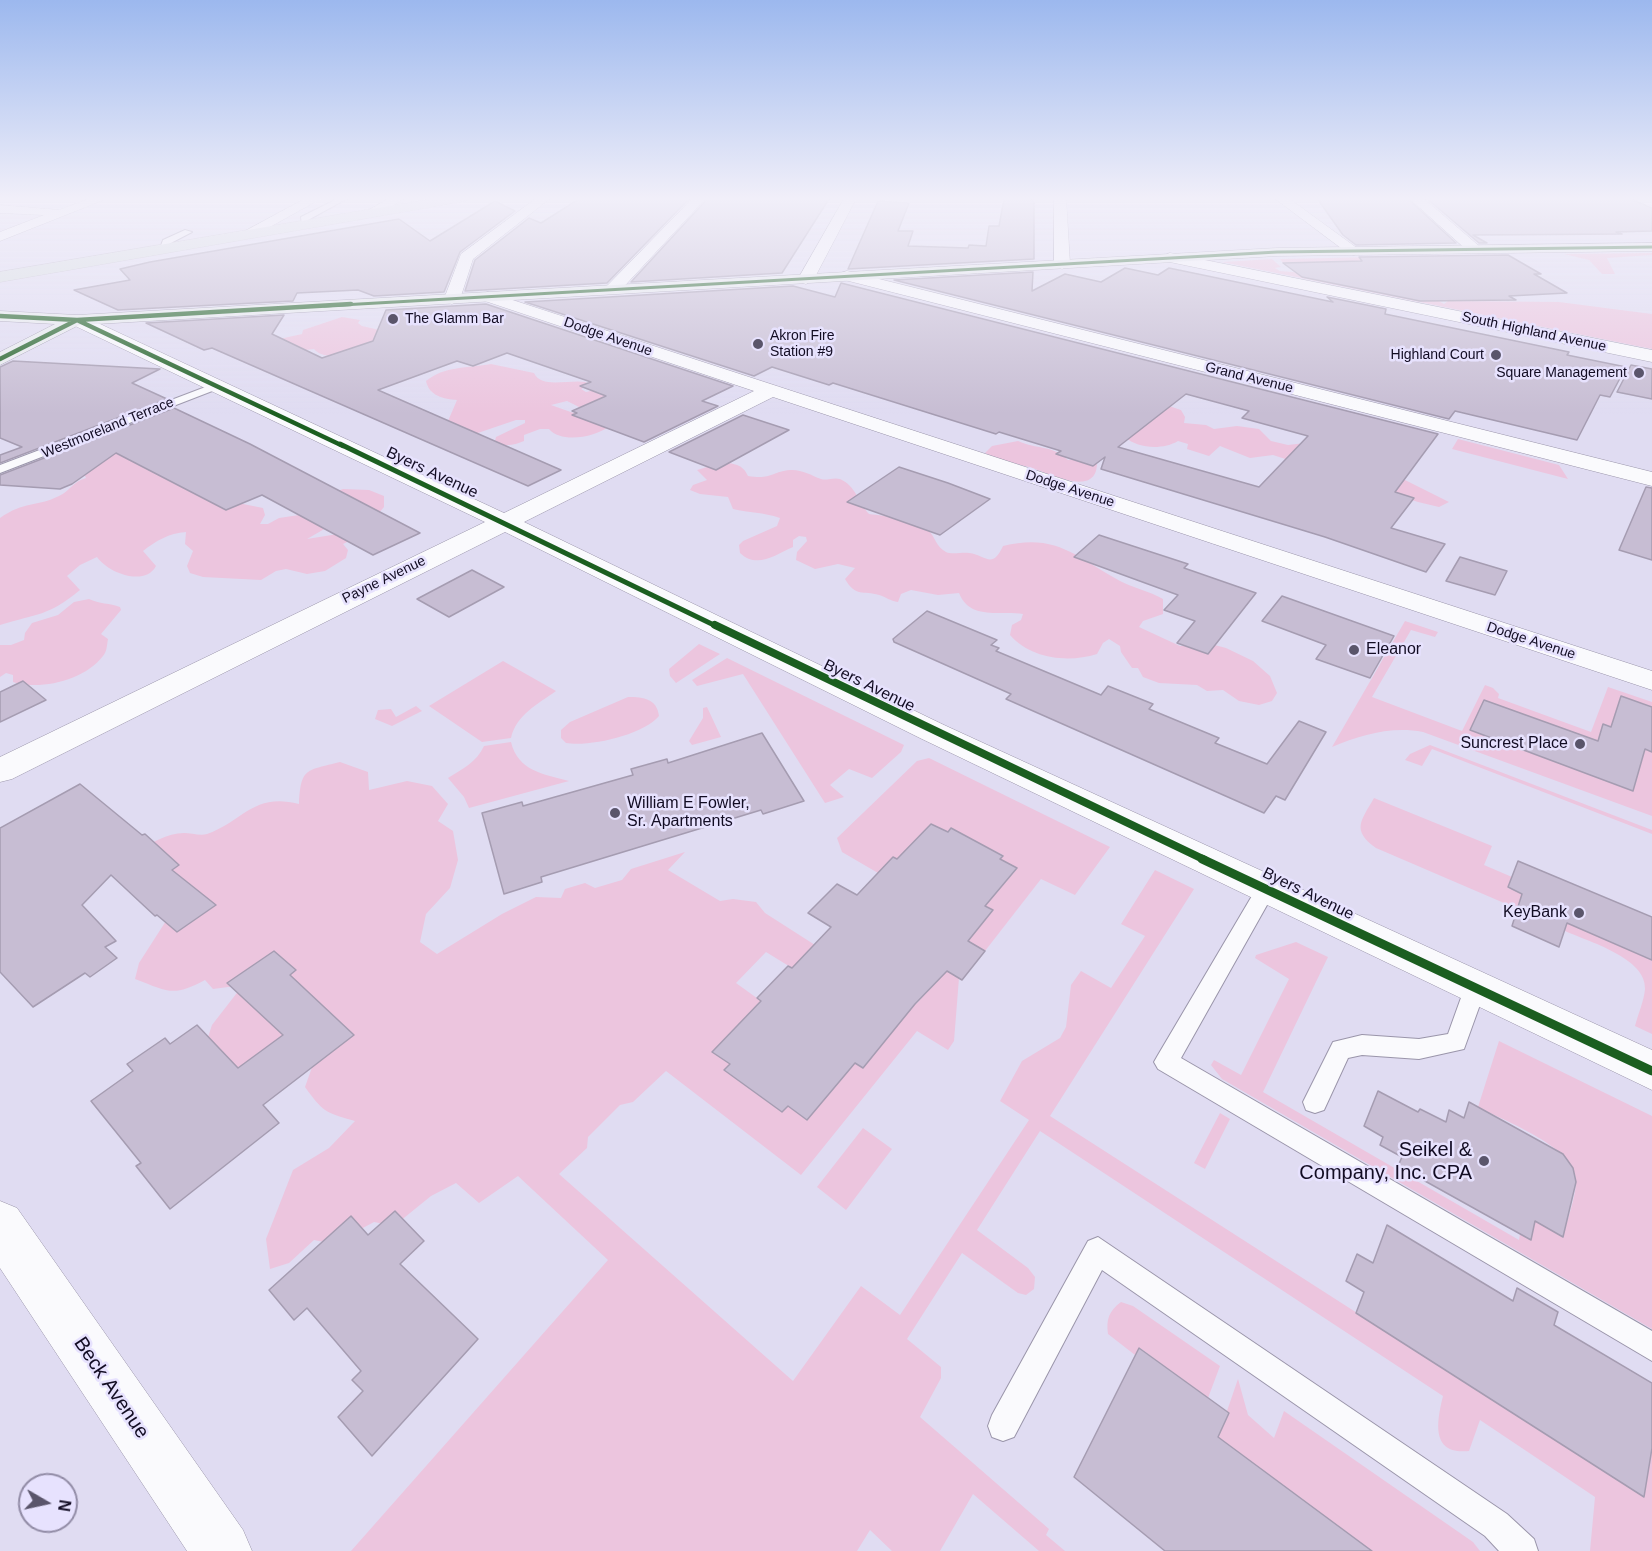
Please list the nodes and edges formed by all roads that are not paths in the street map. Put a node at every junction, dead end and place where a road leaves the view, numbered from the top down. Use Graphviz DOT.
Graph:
graph roads {
  1 [pos="44,269"];
  2 [pos="462,269"];
  3 [pos="632,269"];
  4 [pos="811,269"];
  5 [pos="966,269"];
  6 [pos="1226,269"];
  7 [pos="847,276"];
  8 [pos="0,277"];
  9 [pos="806,279"];
  10 [pos="612,290"];
  11 [pos="488,297"];
  12 [pos="452,299"];
  13 [pos="0,316"];
  14 [pos="77,320"];
  15 [pos="1652,356"];
  16 [pos="0,359"];
  17 [pos="216,386"];
  18 [pos="770,391"];
  19 [pos="0,469"];
  20 [pos="1652,479"];
  21 [pos="504,522"];
  22 [pos="1652,681"];
  23 [pos="0,771"];
  24 [pos="1266,889"];
  25 [pos="1475,988"];
  26 [pos="1652,1071"];
  27 [pos="1315,1102"];
  28 [pos="0,1225"];
  29 [pos="1652,1347"];
  30 [pos="1003,1426"];
  31 [pos="222,1551"];
  32 [pos="1522,1551"];
  1 -- 8 [label="main road"];
  2 -- 12 [label="street"];
  3 -- 10 [label="street"];
  4 -- 9 [label="street"];
  5 -- 7 [label="main road"];
  6 -- 15 [label="street, South Highland Avenue"];
  7 -- 9 [label="main road"];
  7 -- 20 [label="street, Grand Avenue"];
  9 -- 10 [label="main road"];
  10 -- 11 [label="main road"];
  11 -- 12 [label="main road"];
  11 -- 18 [label="street, Dodge Avenue"];
  12 -- 14 [label="main road"];
  13 -- 14 [label="main road"];
  14 -- 16 [label="main road"];
  14 -- 17 [label="street, Byers Avenue"];
  17 -- 19 [label="lane, Westmoreland Terrace"];
  17 -- 21 [label="street, Byers Avenue"];
  18 -- 21 [label="street, Payne Avenue"];
  18 -- 22 [label="street, Dodge Avenue"];
  21 -- 23 [label="street, Payne Avenue"];
  21 -- 24 [label="street, Byers Avenue"];
  24 -- 25 [label="street, Byers Avenue"];
  24 -- 29 [label="lane"];
  25 -- 26 [label="street, Byers Avenue"];
  25 -- 27 [label="lane"];
  28 -- 31 [label="street, Beck Avenue"];
  30 -- 32 [label="lane"];
}
